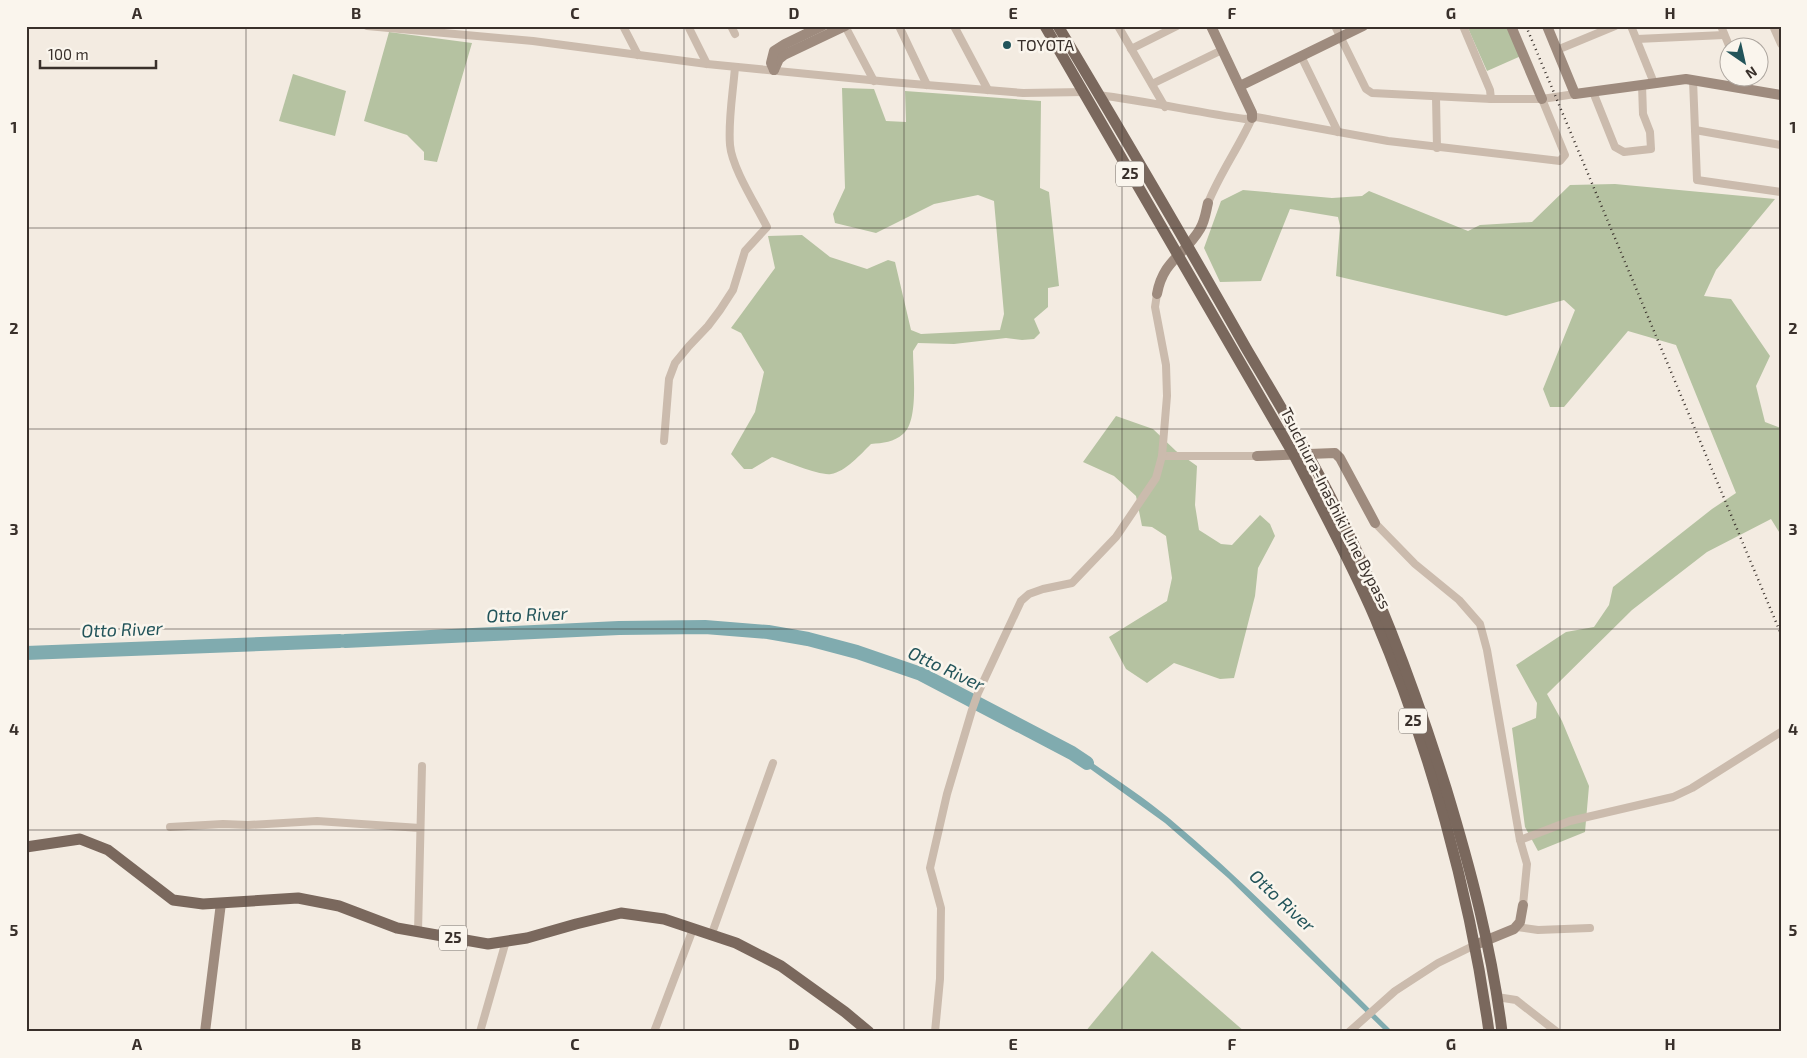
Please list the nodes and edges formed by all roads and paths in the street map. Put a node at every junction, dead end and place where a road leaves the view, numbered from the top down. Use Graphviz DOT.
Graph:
graph roads {
  1 [pos="367,26"];
  2 [pos="623,26"];
  3 [pos="688,26"];
  4 [pos="731,26"];
  5 [pos="822,26"];
  6 [pos="845,26"];
  7 [pos="899,26"];
  8 [pos="954,26"];
  9 [pos="1045,26"];
  10 [pos="1058,26"];
  11 [pos="1118,26"];
  12 [pos="1177,26"];
  13 [pos="1211,26"];
  14 [pos="1334,26"];
  15 [pos="1363,26"];
  16 [pos="1463,26"];
  17 [pos="1511,26"];
  18 [pos="1547,26"];
  19 [pos="1615,26"];
  20 [pos="1631,26"];
  21 [pos="1721,26"];
  22 [pos="1773,26"];
  23 [pos="735,34"];
  24 [pos="1724,35"];
  25 [pos="1340,38"];
  26 [pos="1725,38"];
  27 [pos="1637,40"];
  28 [pos="1781,44"];
  29 [pos="1131,49"];
  30 [pos="1222,50"];
  31 [pos="1557,50"];
  32 [pos="638,55"];
  33 [pos="1301,56"];
  34 [pos="706,64"];
  35 [pos="735,67"];
  36 [pos="774,70"];
  37 [pos="1693,80"];
  38 [pos="874,81"];
  39 [pos="1720,82"];
  40 [pos="1152,84"];
  41 [pos="1654,84"];
  42 [pos="1642,85"];
  43 [pos="927,86"];
  44 [pos="1240,86"];
  45 [pos="1759,88"];
  46 [pos="988,90"];
  47 [pos="1084,92"];
  48 [pos="1593,92"];
  49 [pos="1575,94"];
  50 [pos="1781,94"];
  51 [pos="1098,95"];
  52 [pos="1436,97"];
  53 [pos="1490,99"];
  54 [pos="1542,99"];
  55 [pos="1165,107"];
  56 [pos="1252,118"];
  57 [pos="1695,130"];
  58 [pos="1338,132"];
  59 [pos="1781,145"];
  60 [pos="1437,148"];
  61 [pos="1781,192"];
  62 [pos="1208,203"];
  63 [pos="1187,245"];
  64 [pos="1177,255"];
  65 [pos="1157,294"];
  66 [pos="664,441"];
  67 [pos="1294,455"];
  68 [pos="1307,455"];
  69 [pos="1162,456"];
  70 [pos="1257,456"];
  71 [pos="1375,523"];
  72 [pos="1781,732"];
  73 [pos="773,764"];
  74 [pos="422,766"];
  75 [pos="170,827"];
  76 [pos="420,828"];
  77 [pos="1520,840"];
  78 [pos="26,847"];
  79 [pos="221,904"];
  80 [pos="1523,905"];
  81 [pos="1517,927"];
  82 [pos="1590,928"];
  83 [pos="694,929"];
  84 [pos="418,932"];
  85 [pos="711,936"];
  86 [pos="506,941"];
  87 [pos="1480,943"];
  88 [pos="1497,996"];
  89 [pos="205,1032"];
  90 [pos="480,1032"];
  91 [pos="654,1032"];
  92 [pos="869,1032"];
  93 [pos="935,1032"];
  94 [pos="1350,1032"];
  95 [pos="1489,1032"];
  96 [pos="1502,1032"];
  97 [pos="1557,1032"];
  1 -- 32 [label="street"];
  2 -- 32 [label="street"];
  3 -- 34 [label="street"];
  4 -- 23 [label="street"];
  5 -- 36 [label="street"];
  6 -- 36 [label="street"];
  6 -- 38 [label="street"];
  7 -- 43 [label="street"];
  8 -- 46 [label="street"];
  9 -- 47 [label="main road, 25"];
  10 -- 51 [label="main road, 25"];
  11 -- 29 [label="street"];
  12 -- 29 [label="street"];
  13 -- 30 [label="street"];
  14 -- 25 [label="street"];
  15 -- 25 [label="street"];
  16 -- 53 [label="street"];
  17 -- 54 [label="street"];
  18 -- 31 [label="street"];
  19 -- 31 [label="street"];
  20 -- 27 [label="street"];
  21 -- 24 [label="street"];
  22 -- 28 [label="street"];
  24 -- 26 [label="street"];
  24 -- 27 [label="street"];
  25 -- 33 [label="street"];
  25 -- 52 [label="street"];
  27 -- 41 [label="street"];
  29 -- 40 [label="street"];
  30 -- 40 [label="street"];
  30 -- 44 [label="street"];
  31 -- 49 [label="street"];
  32 -- 34 [label="street"];
  33 -- 44 [label="street"];
  33 -- 58 [label="street"];
  34 -- 35 [label="street"];
  35 -- 36 [label="street"];
  35 -- 66 [label="street"];
  36 -- 38 [label="street"];
  37 -- 39 [label="street"];
  37 -- 41 [label="street"];
  37 -- 57 [label="street"];
  38 -- 43 [label="street"];
  40 -- 55 [label="street"];
  41 -- 42 [label="street"];
  42 -- 48 [label="street"];
  42 -- 48 [label="street"];
  43 -- 46 [label="street"];
  44 -- 56 [label="street"];
  45 -- 50 [label="street"];
  46 -- 47 [label="street"];
  47 -- 64 [label="main road, Tsuchiura-Inashiki Line Bypass / 25"];
  48 -- 49 [label="street"];
  49 -- 54 [label="street"];
  51 -- 55 [label="street"];
  51 -- 63 [label="main road, Tsuchiura-Inashiki Line Bypass / 25"];
  52 -- 53 [label="street"];
  52 -- 60 [label="street"];
  53 -- 54 [label="street"];
  54 -- 60 [label="street"];
  55 -- 56 [label="street"];
  56 -- 58 [label="street"];
  56 -- 62 [label="street"];
  57 -- 59 [label="street"];
  57 -- 61 [label="street"];
  58 -- 60 [label="street"];
  62 -- 63 [label="street"];
  63 -- 64 [label="street"];
  63 -- 68 [label="main road, Tsuchiura-Inashiki Line Bypass / 25"];
  64 -- 65 [label="street"];
  64 -- 67 [label="main road, Tsuchiura-Inashiki Line Bypass / 25"];
  65 -- 69 [label="street"];
  67 -- 68 [label="street"];
  67 -- 70 [label="street"];
  67 -- 87 [label="main road, Tsuchiura-Inashiki Line Bypass / 25"];
  68 -- 71 [label="street"];
  68 -- 87 [label="main road, Tsuchiura-Inashiki Line Bypass / 25"];
  69 -- 70 [label="street"];
  69 -- 93 [label="street"];
  71 -- 77 [label="street"];
  72 -- 77 [label="street"];
  73 -- 85 [label="street"];
  74 -- 76 [label="street"];
  75 -- 76 [label="street"];
  76 -- 84 [label="street"];
  77 -- 80 [label="street"];
  78 -- 79 [label="main road, 25"];
  79 -- 84 [label="main road, 25"];
  79 -- 89 [label="street"];
  80 -- 81 [label="street"];
  81 -- 82 [label="street"];
  81 -- 87 [label="street"];
  83 -- 85 [label="main road, 25"];
  83 -- 86 [label="main road, 25"];
  83 -- 91 [label="street"];
  84 -- 86 [label="main road, 25"];
  85 -- 92 [label="main road, 25"];
  86 -- 90 [label="street"];
  87 -- 88 [label="main road, Tsuchiura-Inashiki Line Bypass / 25"];
  87 -- 94 [label="street"];
  87 -- 95 [label="main road, Tsuchiura-Inashiki Line Bypass / 25"];
  88 -- 96 [label="main road, Tsuchiura-Inashiki Line Bypass / 25"];
  88 -- 97 [label="street"];
}
